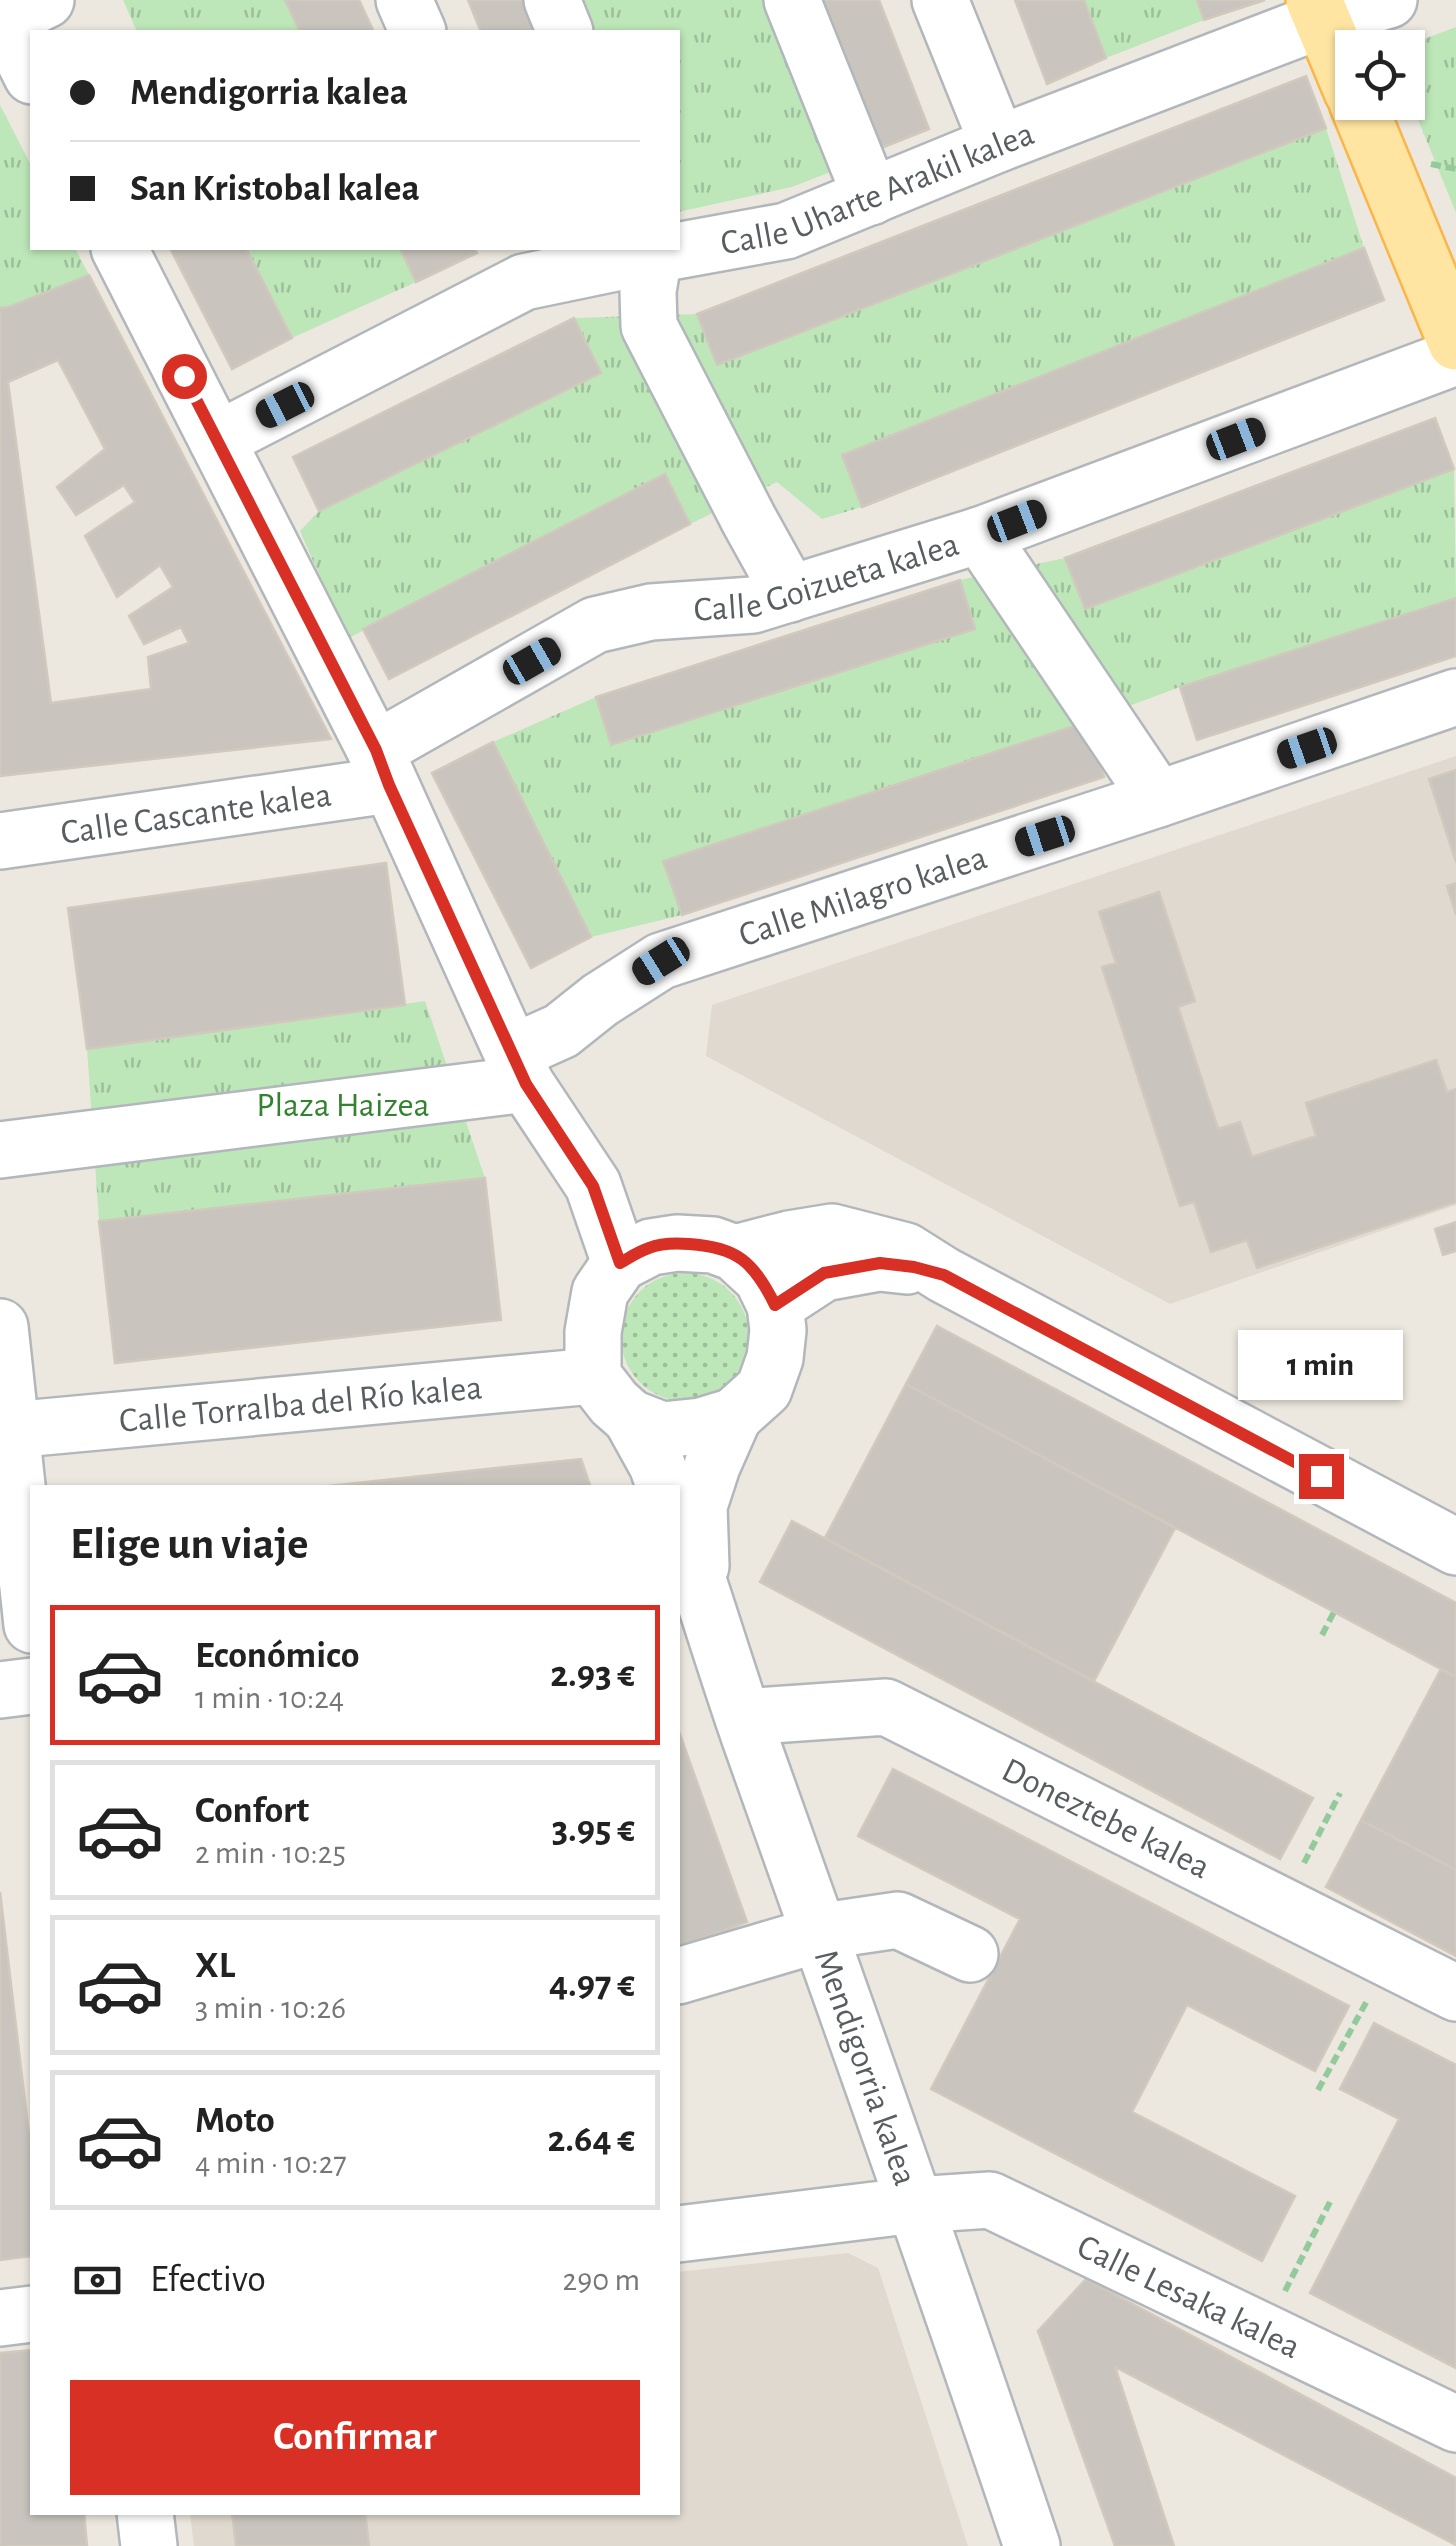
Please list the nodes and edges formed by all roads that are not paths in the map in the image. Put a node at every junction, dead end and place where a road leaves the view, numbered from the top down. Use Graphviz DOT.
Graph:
graph roads {
  1 [pos="404,0"];
  2 [pos="552,0"];
  3 [pos="792,0"];
  4 [pos="940,0"];
  5 [pos="1389,0"];
  6 [pos="1318,10"];
  7 [pos="17,11"];
  8 [pos="417,30"];
  9 [pos="564,30"];
  10 [pos="1335,50"];
  11 [pos="30,67"];
  12 [pos="1365,120"];
  13 [pos="998,144"];
  14 [pos="871,198"];
  15 [pos="680,247"];
  16 [pos="120,250"];
  17 [pos="653,251"];
  18 [pos="516,264"];
  19 [pos="1456,342"];
  20 [pos="1456,357"];
  21 [pos="217,440"];
  22 [pos="980,535"];
  23 [pos="790,594"];
  24 [pos="1456,697"];
  25 [pos="382,768"];
  26 [pos="1158,799"];
  27 [pos="0,841"];
  28 [pos="519,1068"];
  29 [pos="0,1150"];
  30 [pos="593,1186"];
  31 [pos="677,1243"];
  32 [pos="735,1253"];
  33 [pos="620,1263"];
  34 [pos="944,1275"];
  35 [pos="775,1305"];
  36 [pos="0,1327"];
  37 [pos="593,1376"];
  38 [pos="734,1416"];
  39 [pos="631,1418"];
  40 [pos="6,1429"];
  41 [pos="664,1485"];
  42 [pos="680,1527"];
  43 [pos="1456,1547"];
  44 [pos="702,1588"];
  45 [pos="30,1611"];
  46 [pos="30,1686"];
  47 [pos="0,1690"];
  48 [pos="743,1717"];
  49 [pos="819,1934"];
  50 [pos="970,1954"];
  51 [pos="680,1975"];
  52 [pos="1456,1993"];
  53 [pos="915,2205"];
  54 [pos="680,2234"];
  55 [pos="30,2314"];
  56 [pos="0,2318"];
  57 [pos="1456,2424"];
  58 [pos="146,2515"];
  59 [pos="149,2546"];
  60 [pos="1032,2546"];
  1 -- 8 [label="street"];
  2 -- 9 [label="street"];
  3 -- 14 [label="street"];
  4 -- 13 [label="street"];
  5 -- 6 [label="street, Calle Uharte Arakil kalea"];
  6 -- 10 [label="main road"];
  6 -- 13 [label="street, Calle Uharte Arakil kalea"];
  7 -- 11 [label="street"];
  12 -- 19 [label="main road"];
  13 -- 14 [label="street, Calle Uharte Arakil kalea"];
  14 -- 15 [label="street, Calle Uharte Arakil kalea"];
  16 -- 21 [label="street"];
  17 -- 18 [label="street, Calle Uharte Arakil kalea"];
  17 -- 23 [label="street"];
  18 -- 21 [label="street, Calle Uharte Arakil kalea"];
  20 -- 22 [label="street, Calle Goizueta kalea"];
  21 -- 25 [label="street"];
  22 -- 23 [label="street, Calle Goizueta kalea"];
  22 -- 26 [label="street"];
  23 -- 25 [label="street, Calle Goizueta kalea"];
  24 -- 26 [label="street, Calle Milagro kalea"];
  25 -- 27 [label="street, Calle Cascante kalea"];
  25 -- 28 [label="street"];
  26 -- 28 [label="street, Calle Milagro kalea"];
  28 -- 29 [label="street, Calle Milagro kalea"];
  28 -- 30 [label="street"];
  30 -- 31 [label="street"];
  30 -- 33 [label="street"];
  31 -- 32 [label="street"];
  31 -- 33 [label="street"];
  32 -- 34 [label="street"];
  32 -- 35 [label="street"];
  33 -- 37 [label="street"];
  34 -- 35 [label="street"];
  34 -- 43 [label="street"];
  35 -- 38 [label="street"];
  36 -- 40 [label="street"];
  37 -- 39 [label="street"];
  37 -- 40 [label="street, Calle Torralba del Río kalea"];
  38 -- 39 [label="street"];
  38 -- 44 [label="street, Mendigorria kalea"];
  39 -- 41 [label="street"];
  40 -- 45 [label="street"];
  42 -- 44 [label="street, Mendigorria kalea"];
  44 -- 48 [label="street, Mendigorria kalea"];
  46 -- 47 [label="street"];
  48 -- 49 [label="street, Mendigorria kalea"];
  48 -- 52 [label="street, Doneztebe kalea"];
  49 -- 50 [label="street"];
  49 -- 51 [label="street"];
  49 -- 53 [label="street, Mendigorria kalea"];
  53 -- 54 [label="street, Calle Lesaka kalea"];
  53 -- 57 [label="street, Calle Lesaka kalea"];
  53 -- 60 [label="street, Mendigorria kalea"];
  55 -- 56 [label="street"];
  58 -- 59 [label="street"];
}
